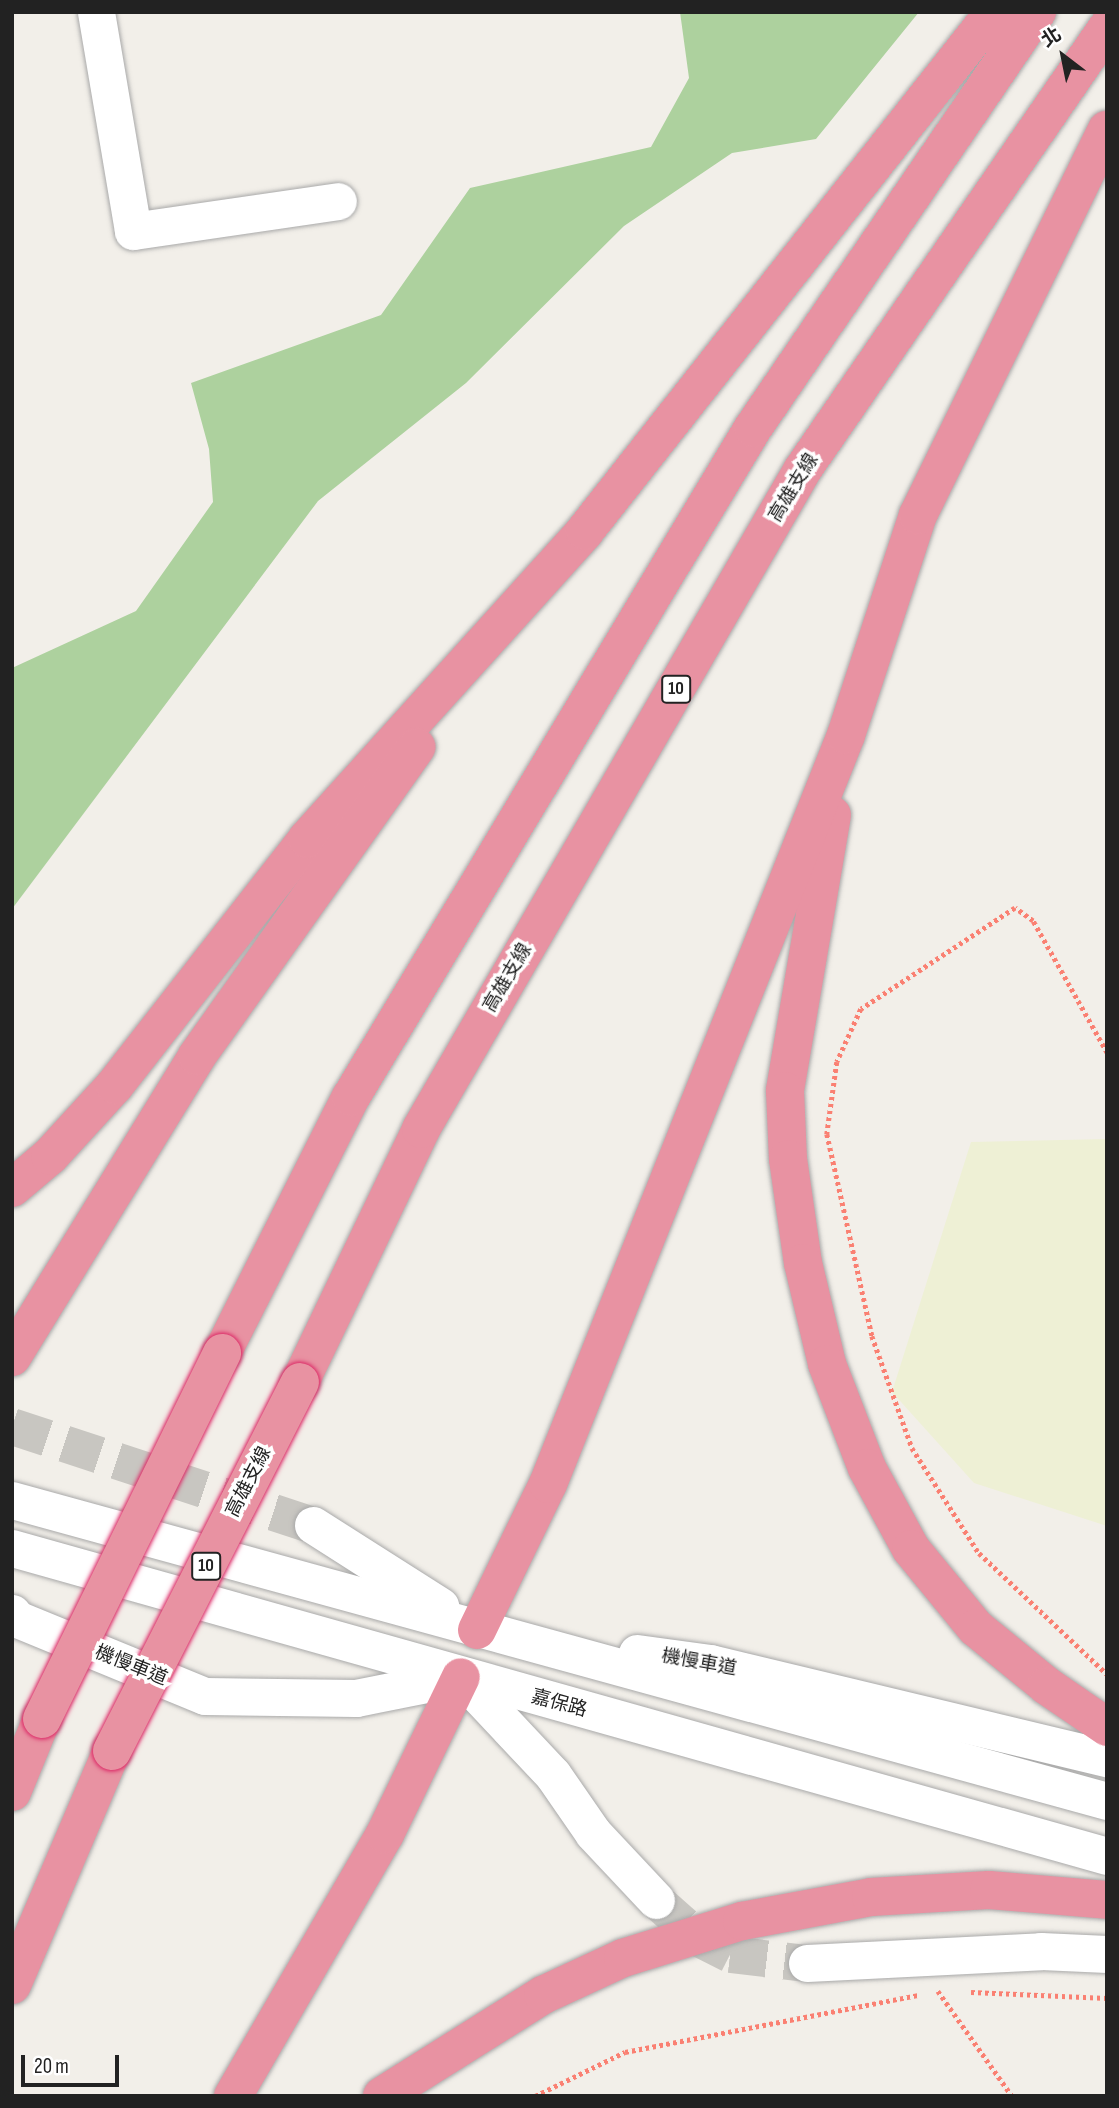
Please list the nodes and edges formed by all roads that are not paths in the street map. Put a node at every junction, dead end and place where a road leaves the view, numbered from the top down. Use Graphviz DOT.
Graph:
graph roads {
  1 [pos="96,12"];
  2 [pos="994,12"];
  3 [pos="1037,12"];
  4 [pos="1107,28"];
  5 [pos="1107,130"];
  6 [pos="338,201"];
  7 [pos="530,589"];
  8 [pos="846,735"];
  9 [pos="12,1188"];
  10 [pos="12,1357"];
  11 [pos="12,1500"];
  12 [pos="313,1525"];
  13 [pos="12,1548"];
  14 [pos="12,1614"];
  15 [pos="477,1630"];
  16 [pos="461,1677"];
  17 [pos="1107,1727"];
  18 [pos="1107,1758"];
  19 [pos="12,1793"];
  20 [pos="1107,1801"];
  21 [pos="1107,1856"];
  22 [pos="656,1900"];
  23 [pos="1107,1900"];
  24 [pos="1107,1954"];
  25 [pos="807,1963"];
  26 [pos="12,1985"];
  27 [pos="233,2096"];
  28 [pos="382,2096"];
  1 -- 6 [label="street"];
  2 -- 7 [label="highway"];
  3 -- 19 [label="highway, bridge"];
  4 -- 26 [label="highway, 高雄支線 / 10, bridge"];
  5 -- 8 [label="highway"];
  7 -- 9 [label="highway"];
  7 -- 10 [label="highway"];
  8 -- 15 [label="highway"];
  8 -- 17 [label="highway"];
  11 -- 15 [label="street"];
  12 -- 15 [label="street, 機慢車道"];
  13 -- 16 [label="street, 嘉保路"];
  14 -- 16 [label="street, 機慢車道"];
  15 -- 16 [label="street"];
  15 -- 18 [label="street, 機慢車道"];
  15 -- 20 [label="street"];
  16 -- 21 [label="street, 嘉保路"];
  16 -- 22 [label="street"];
  16 -- 27 [label="highway"];
  23 -- 28 [label="highway"];
  24 -- 25 [label="street"];
}
